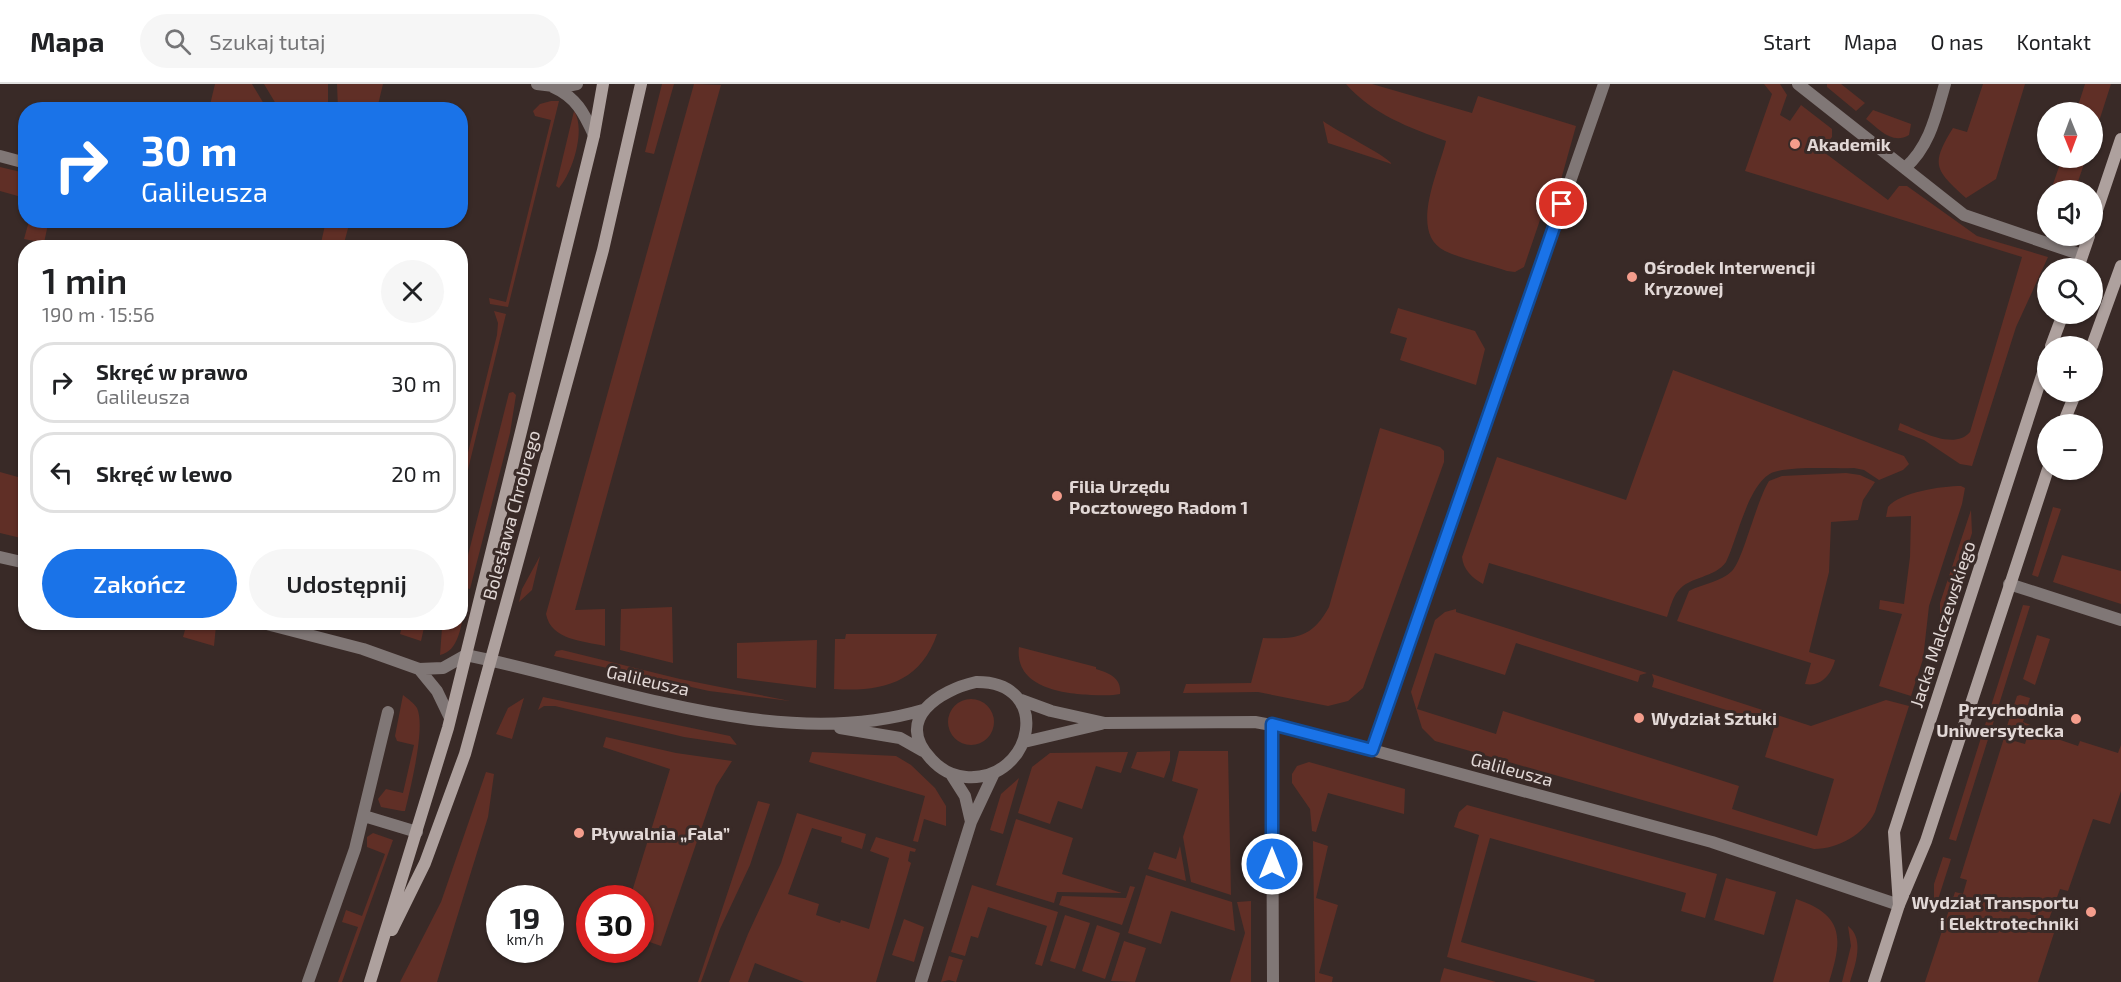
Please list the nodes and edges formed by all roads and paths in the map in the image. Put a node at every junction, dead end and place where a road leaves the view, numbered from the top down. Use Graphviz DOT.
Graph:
graph roads {
  1 [pos="537,84"];
  2 [pos="577,84"];
  3 [pos="603,84"];
  4 [pos="641,84"];
  5 [pos="1604,84"];
  6 [pos="1798,84"];
  7 [pos="1945,84"];
  8 [pos="553,87"];
  9 [pos="594,135"];
  10 [pos="2121,140"];
  11 [pos="0,156"];
  12 [pos="18,161"];
  13 [pos="1905,168"];
  14 [pos="2103,193"];
  15 [pos="2085,246"];
  16 [pos="2082,255"];
  17 [pos="2081,258"];
  18 [pos="2121,266"];
  19 [pos="2096,336"];
  20 [pos="2037,391"];
  21 [pos="2044,480"];
  22 [pos="0,557"];
  23 [pos="18,561"];
  24 [pos="2009,584"];
  25 [pos="2121,620"];
  26 [pos="290,630"];
  27 [pos="466,655"];
  28 [pos="491,661"];
  29 [pos="419,669"];
  30 [pos="1020,700"];
  31 [pos="924,710"];
  32 [pos="388,711"];
  33 [pos="450,718"];
  34 [pos="825,722"];
  35 [pos="1105,723"];
  36 [pos="1272,724"];
  37 [pos="1024,742"];
  38 [pos="1372,750"];
  39 [pos="924,751"];
  40 [pos="994,773"];
  41 [pos="951,774"];
  42 [pos="364,816"];
  43 [pos="971,822"];
  44 [pos="417,832"];
  45 [pos="1899,905"];
  46 [pos="384,944"];
  47 [pos="308,982"];
  48 [pos="370,982"];
  49 [pos="921,982"];
  50 [pos="1273,982"];
  51 [pos="1874,982"];
  1 -- 8 [label="street"];
  2 -- 8 [label="street"];
  3 -- 9 [label="street, Bolesława Chrobrego"];
  4 -- 28 [label="street, Bolesława Chrobrego"];
  5 -- 38 [label="street"];
  6 -- 13 [label="street"];
  7 -- 13 [label="street"];
  8 -- 9 [label="street"];
  9 -- 27 [label="street, Bolesława Chrobrego"];
  10 -- 14 [label="street"];
  11 -- 12 [label="street"];
  13 -- 16 [label="street"];
  15 -- 16 [label="street"];
  16 -- 17 [label="street"];
  18 -- 19 [label="street"];
  20 -- 45 [label="street, Jacka Malczewskiego"];
  21 -- 24 [label="street, Jacka Malczewskiego"];
  22 -- 23 [label="street"];
  24 -- 25 [label="street"];
  24 -- 45 [label="street, Jacka Malczewskiego"];
  26 -- 29 [label="street"];
  27 -- 28 [label="street, Galileusza"];
  27 -- 29 [label="street"];
  27 -- 33 [label="street, Bolesława Chrobrego"];
  28 -- 34 [label="street, Galileusza"];
  28 -- 46 [label="street, Bolesława Chrobrego"];
  29 -- 33 [label="street"];
  30 -- 31 [label="street"];
  30 -- 35 [label="street, Galileusza"];
  30 -- 37 [label="street"];
  31 -- 34 [label="street, Galileusza"];
  31 -- 39 [label="street"];
  32 -- 42 [label="street"];
  33 -- 44 [label="street, Bolesława Chrobrego"];
  34 -- 39 [label="street, Galileusza"];
  35 -- 36 [label="street, Galileusza"];
  35 -- 37 [label="street, Galileusza"];
  36 -- 38 [label="street, Galileusza"];
  36 -- 50 [label="street"];
  37 -- 40 [label="street"];
  38 -- 45 [label="street, Galileusza"];
  39 -- 41 [label="street"];
  40 -- 41 [label="street"];
  40 -- 43 [label="street"];
  41 -- 43 [label="street"];
  42 -- 44 [label="street"];
  42 -- 47 [label="street"];
  43 -- 49 [label="street"];
  44 -- 46 [label="street, Bolesława Chrobrego"];
  45 -- 51 [label="street, Jacka Malczewskiego"];
  46 -- 48 [label="street, Bolesława Chrobrego"];
}
